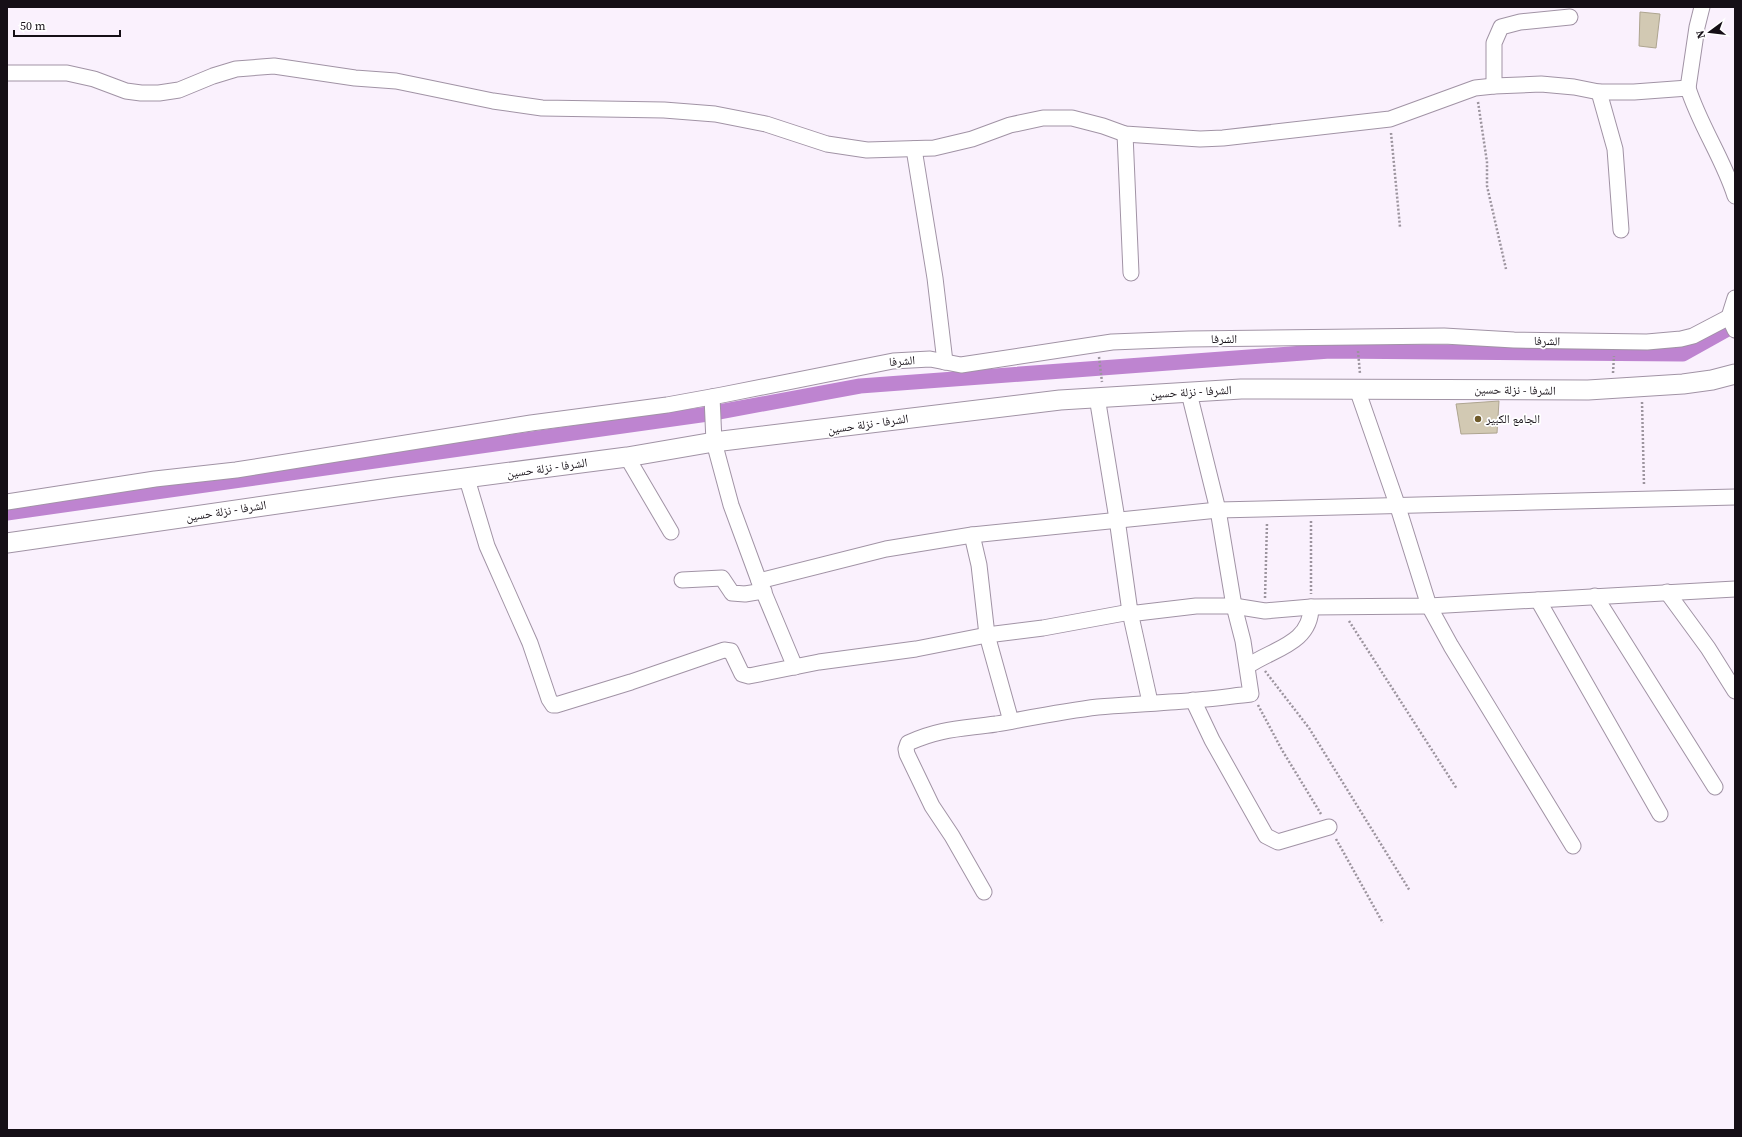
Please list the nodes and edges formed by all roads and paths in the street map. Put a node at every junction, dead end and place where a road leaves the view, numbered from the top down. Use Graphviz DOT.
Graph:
graph roads {
  1 [pos="1702,7"];
  2 [pos="1570,16"];
  3 [pos="7,73"];
  4 [pos="1494,86"];
  5 [pos="1475,88"];
  6 [pos="1688,88"];
  7 [pos="1599,92"];
  8 [pos="1390,119"];
  9 [pos="1125,134"];
  10 [pos="914,149"];
  11 [pos="1735,196"];
  12 [pos="1400,227"];
  13 [pos="1621,230"];
  14 [pos="1506,269"];
  15 [pos="1131,273"];
  16 [pos="1735,298"];
  17 [pos="1732,321"];
  18 [pos="1358,350"];
  19 [pos="1098,351"];
  20 [pos="945,362"];
  21 [pos="1359,363"];
  22 [pos="1734,375"];
  23 [pos="1102,376"];
  24 [pos="1641,388"];
  25 [pos="1357,389"];
  26 [pos="1189,393"];
  27 [pos="1097,397"];
  28 [pos="712,401"];
  29 [pos="714,434"];
  30 [pos="627,457"];
  31 [pos="467,479"];
  32 [pos="1735,497"];
  33 [pos="1645,498"];
  34 [pos="7,502"];
  35 [pos="1397,504"];
  36 [pos="1311,507"];
  37 [pos="1267,508"];
  38 [pos="1218,510"];
  39 [pos="1117,519"];
  40 [pos="671,532"];
  41 [pos="972,535"];
  42 [pos="7,543"];
  43 [pos="682,580"];
  44 [pos="761,586"];
  45 [pos="1735,589"];
  46 [pos="1667,592"];
  47 [pos="1595,596"];
  48 [pos="1538,600"];
  49 [pos="1234,606"];
  50 [pos="1429,606"];
  51 [pos="1311,607"];
  52 [pos="1340,607"];
  53 [pos="1265,611"];
  54 [pos="1130,612"];
  55 [pos="987,635"];
  56 [pos="1252,663"];
  57 [pos="795,667"];
  58 [pos="1735,691"];
  59 [pos="1252,694"];
  60 [pos="1193,700"];
  61 [pos="1150,702"];
  62 [pos="1010,721"];
  63 [pos="1715,787"];
  64 [pos="1457,789"];
  65 [pos="1660,814"];
  66 [pos="1329,827"];
  67 [pos="1573,846"];
  68 [pos="1410,891"];
  69 [pos="984,892"];
  70 [pos="1383,922"];
  1 -- 6 [label="street"];
  2 -- 4 [label="street"];
  3 -- 10 [label="street"];
  4 -- 5 [label="street"];
  4 -- 7 [label="street"];
  5 -- 8 [label="street"];
  5 -- 14 [label="path"];
  6 -- 7 [label="street"];
  6 -- 11 [label="street"];
  7 -- 13 [label="street"];
  8 -- 9 [label="street"];
  8 -- 12 [label="path"];
  9 -- 10 [label="street"];
  9 -- 15 [label="street"];
  10 -- 20 [label="street"];
  16 -- 17 [label="street"];
  17 -- 20 [label="street, الشرفا"];
  18 -- 21 [label="path"];
  19 -- 23 [label="path"];
  20 -- 28 [label="street, الشرفا"];
  22 -- 24 [label="street, الشرفا - نزلة حسين"];
  24 -- 25 [label="street, الشرفا - نزلة حسين"];
  24 -- 33 [label="path"];
  25 -- 26 [label="street, الشرفا - نزلة حسين"];
  25 -- 35 [label="street"];
  26 -- 27 [label="street, الشرفا - نزلة حسين"];
  26 -- 38 [label="street"];
  27 -- 29 [label="street, الشرفا - نزلة حسين"];
  27 -- 39 [label="street"];
  28 -- 29 [label="street"];
  28 -- 34 [label="street, الشرفا"];
  29 -- 30 [label="street, الشرفا - نزلة حسين"];
  29 -- 44 [label="street"];
  30 -- 31 [label="street, الشرفا - نزلة حسين"];
  30 -- 40 [label="street"];
  31 -- 42 [label="street, الشرفا - نزلة حسين"];
  31 -- 57 [label="street"];
  32 -- 33 [label="street"];
  33 -- 35 [label="street"];
  35 -- 36 [label="street"];
  35 -- 50 [label="street"];
  36 -- 37 [label="street"];
  36 -- 51 [label="path"];
  37 -- 38 [label="street"];
  37 -- 53 [label="path"];
  38 -- 39 [label="street"];
  38 -- 49 [label="street"];
  39 -- 41 [label="street"];
  39 -- 54 [label="street"];
  41 -- 44 [label="street"];
  41 -- 55 [label="street"];
  43 -- 44 [label="street"];
  44 -- 57 [label="street"];
  45 -- 46 [label="street"];
  46 -- 47 [label="street"];
  46 -- 58 [label="street"];
  47 -- 48 [label="street"];
  47 -- 63 [label="street"];
  48 -- 50 [label="street"];
  48 -- 65 [label="street"];
  49 -- 53 [label="street"];
  49 -- 54 [label="street"];
  49 -- 56 [label="street"];
  50 -- 52 [label="street"];
  50 -- 67 [label="street"];
  51 -- 52 [label="street"];
  51 -- 53 [label="street"];
  51 -- 56 [label="street"];
  52 -- 64 [label="path"];
  54 -- 55 [label="street"];
  54 -- 61 [label="street"];
  55 -- 57 [label="street"];
  55 -- 62 [label="street"];
  56 -- 59 [label="street"];
  56 -- 68 [label="path"];
  59 -- 60 [label="street"];
  59 -- 66 [label="path"];
  60 -- 61 [label="street"];
  60 -- 66 [label="street"];
  61 -- 62 [label="street"];
  62 -- 69 [label="street"];
  66 -- 70 [label="path"];
}
